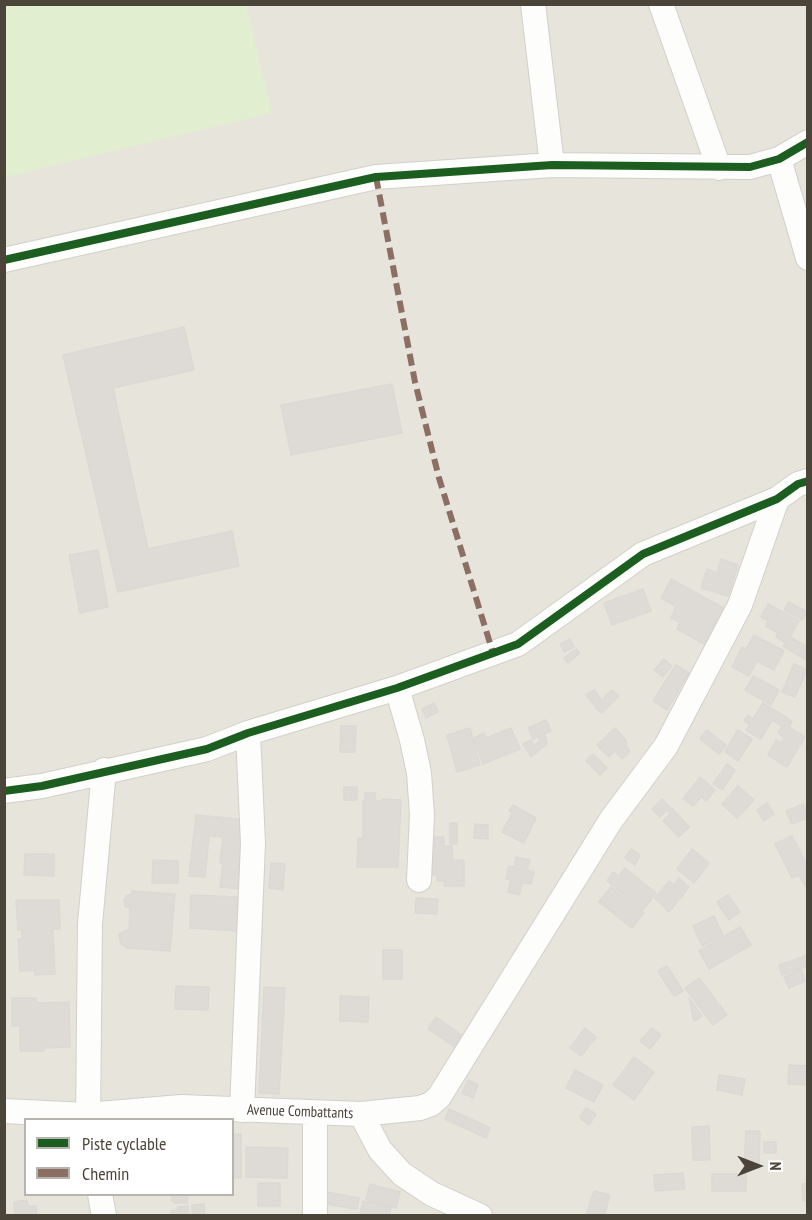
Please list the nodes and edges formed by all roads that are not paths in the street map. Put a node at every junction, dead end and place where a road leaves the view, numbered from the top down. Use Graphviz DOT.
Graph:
graph roads {
  1 [pos="533,4"];
  2 [pos="661,4"];
  3 [pos="807,142"];
  4 [pos="779,159"];
  5 [pos="552,165"];
  6 [pos="719,168"];
  7 [pos="807,258"];
  8 [pos="4,260"];
  9 [pos="807,481"];
  10 [pos="777,499"];
  11 [pos="397,688"];
  12 [pos="248,734"];
  13 [pos="104,770"];
  14 [pos="4,791"];
  15 [pos="420,880"];
  16 [pos="242,1110"];
  17 [pos="4,1111"];
  18 [pos="315,1113"];
  19 [pos="361,1114"];
  20 [pos="87,1117"];
  21 [pos="100,1196"];
  22 [pos="104,1215"];
  23 [pos="315,1215"];
  24 [pos="480,1215"];
  1 -- 5 [label="street"];
  2 -- 6 [label="street"];
  3 -- 4 [label="street"];
  4 -- 6 [label="street"];
  4 -- 7 [label="street"];
  5 -- 6 [label="street"];
  5 -- 8 [label="street"];
  9 -- 10 [label="street"];
  10 -- 11 [label="street"];
  10 -- 19 [label="street"];
  11 -- 12 [label="street"];
  11 -- 15 [label="street"];
  12 -- 13 [label="street"];
  12 -- 16 [label="street"];
  13 -- 14 [label="street"];
  13 -- 20 [label="street"];
  16 -- 18 [label="street, Avenue Combattants"];
  16 -- 20 [label="street, Avenue Combattants"];
  17 -- 20 [label="street, Avenue Combattants"];
  18 -- 19 [label="street, Avenue Combattants"];
  18 -- 23 [label="street"];
  19 -- 24 [label="street, Avenue Combattants"];
  21 -- 22 [label="street"];
}
